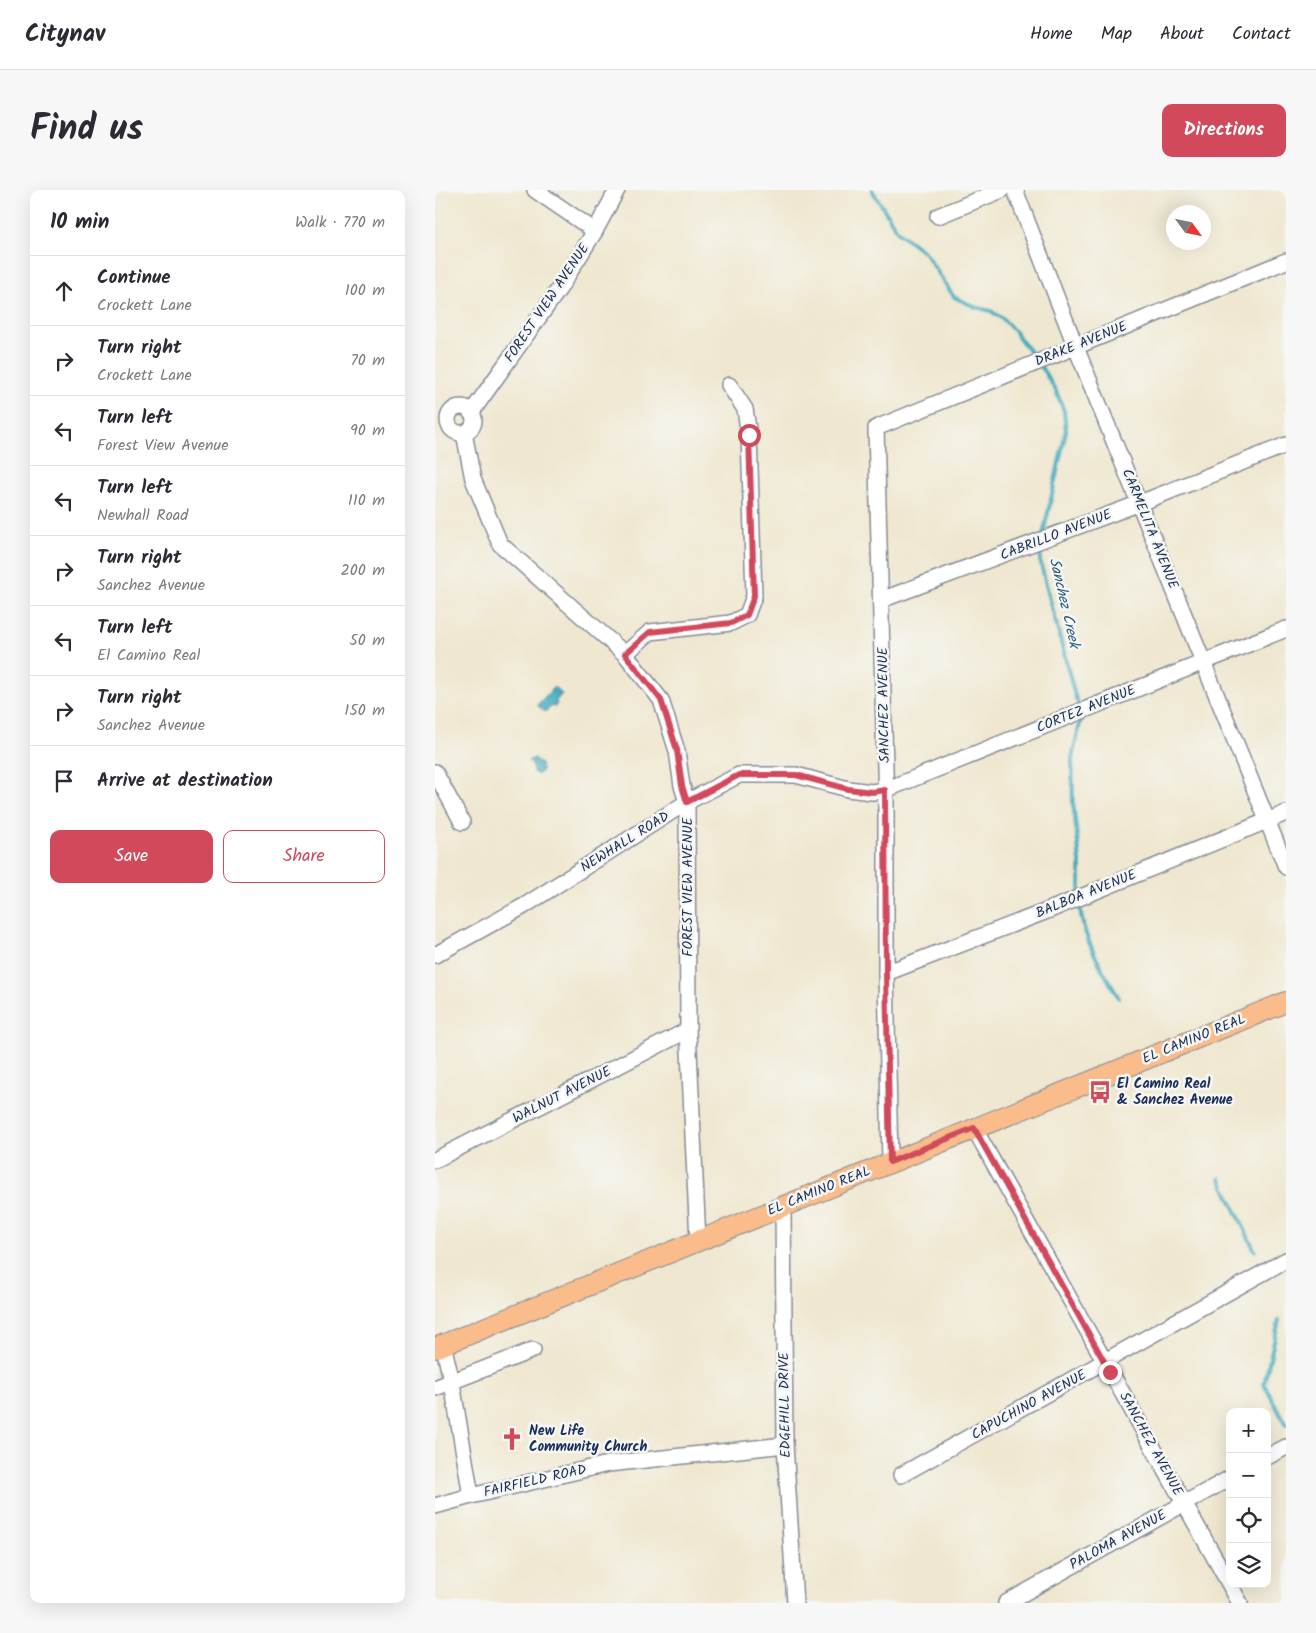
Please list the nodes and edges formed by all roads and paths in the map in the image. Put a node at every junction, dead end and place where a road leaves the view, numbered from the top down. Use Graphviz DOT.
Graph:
graph roads {
  1 [pos="535,190"];
  2 [pos="617,190"];
  3 [pos="1002,190"];
  4 [pos="1015,190"];
  5 [pos="938,216"];
  6 [pos="595,231"];
  7 [pos="1286,260"];
  8 [pos="1075,345"];
  9 [pos="729,385"];
  10 [pos="471,413"];
  11 [pos="442,427"];
  12 [pos="876,428"];
  13 [pos="464,433"];
  14 [pos="1286,445"];
  15 [pos="1140,503"];
  16 [pos="881,600"];
  17 [pos="1286,629"];
  18 [pos="625,654"];
  19 [pos="1203,662"];
  20 [pos="435,772"];
  21 [pos="885,790"];
  22 [pos="687,802"];
  23 [pos="1286,812"];
  24 [pos="1267,820"];
  25 [pos="462,822"];
  26 [pos="1286,867"];
  27 [pos="435,956"];
  28 [pos="886,973"];
  29 [pos="1286,1002"];
  30 [pos="688,1030"];
  31 [pos="974,1128"];
  32 [pos="435,1160"];
  33 [pos="890,1162"];
  34 [pos="783,1206"];
  35 [pos="698,1241"];
  36 [pos="1286,1260"];
  37 [pos="439,1346"];
  38 [pos="533,1350"];
  39 [pos="1105,1362"];
  40 [pos="452,1383"];
  41 [pos="435,1388"];
  42 [pos="785,1445"];
  43 [pos="1286,1447"];
  44 [pos="1271,1455"];
  45 [pos="901,1475"];
  46 [pos="1226,1480"];
  47 [pos="471,1496"];
  48 [pos="1184,1504"];
  49 [pos="435,1506"];
  50 [pos="795,1603"];
  51 [pos="1006,1603"];
  52 [pos="1240,1603"];
  1 -- 6 [label="street"];
  2 -- 6 [label="street, FOREST VIEW AVENUE"];
  3 -- 5 [label="street"];
  4 -- 8 [label="street, CARMELITA AVENUE"];
  6 -- 10 [label="street, FOREST VIEW AVENUE"];
  7 -- 8 [label="street, DRAKE AVENUE"];
  8 -- 12 [label="street, DRAKE AVENUE"];
  8 -- 15 [label="street, CARMELITA AVENUE"];
  9 -- 18 [label="street"];
  10 -- 11 [label="street"];
  10 -- 13 [label="street, FOREST VIEW AVENUE"];
  11 -- 13 [label="street"];
  12 -- 16 [label="street, SANCHEZ AVENUE"];
  13 -- 18 [label="street, FOREST VIEW AVENUE"];
  14 -- 15 [label="street, CABRILLO AVENUE"];
  15 -- 16 [label="street, CABRILLO AVENUE"];
  15 -- 19 [label="street, CARMELITA AVENUE"];
  16 -- 21 [label="street, SANCHEZ AVENUE"];
  17 -- 19 [label="street, CORTEZ AVENUE"];
  18 -- 22 [label="street, FOREST VIEW AVENUE"];
  19 -- 21 [label="street, CORTEZ AVENUE"];
  19 -- 24 [label="street, CARMELITA AVENUE"];
  20 -- 25 [label="street"];
  21 -- 22 [label="street, NEWHALL ROAD"];
  21 -- 28 [label="street, SANCHEZ AVENUE"];
  22 -- 27 [label="street, NEWHALL ROAD"];
  22 -- 30 [label="street, FOREST VIEW AVENUE"];
  23 -- 24 [label="street, BALBOA AVENUE"];
  24 -- 26 [label="street, CARMELITA AVENUE"];
  24 -- 28 [label="street, BALBOA AVENUE"];
  28 -- 33 [label="street, SANCHEZ AVENUE"];
  29 -- 31 [label="main road, EL CAMINO REAL"];
  30 -- 32 [label="street, WALNUT AVENUE"];
  30 -- 35 [label="street, FOREST VIEW AVENUE"];
  31 -- 33 [label="main road, EL CAMINO REAL"];
  31 -- 39 [label="street, SANCHEZ AVENUE"];
  33 -- 34 [label="main road, EL CAMINO REAL"];
  34 -- 35 [label="main road, EL CAMINO REAL"];
  34 -- 42 [label="street, EDGEHILL DRIVE"];
  35 -- 37 [label="main road, EL CAMINO REAL"];
  36 -- 39 [label="street, CAPUCHINO AVENUE"];
  37 -- 40 [label="street"];
  38 -- 40 [label="street"];
  39 -- 45 [label="street, CAPUCHINO AVENUE"];
  39 -- 48 [label="street, SANCHEZ AVENUE"];
  40 -- 41 [label="street"];
  40 -- 47 [label="street"];
  42 -- 47 [label="street, FAIRFIELD ROAD"];
  42 -- 50 [label="street, EDGEHILL DRIVE"];
  43 -- 44 [label="street"];
  46 -- 48 [label="street, PALOMA AVENUE"];
  47 -- 49 [label="street, FAIRFIELD ROAD"];
  48 -- 51 [label="street, PALOMA AVENUE"];
  48 -- 52 [label="street, SANCHEZ AVENUE"];
}
